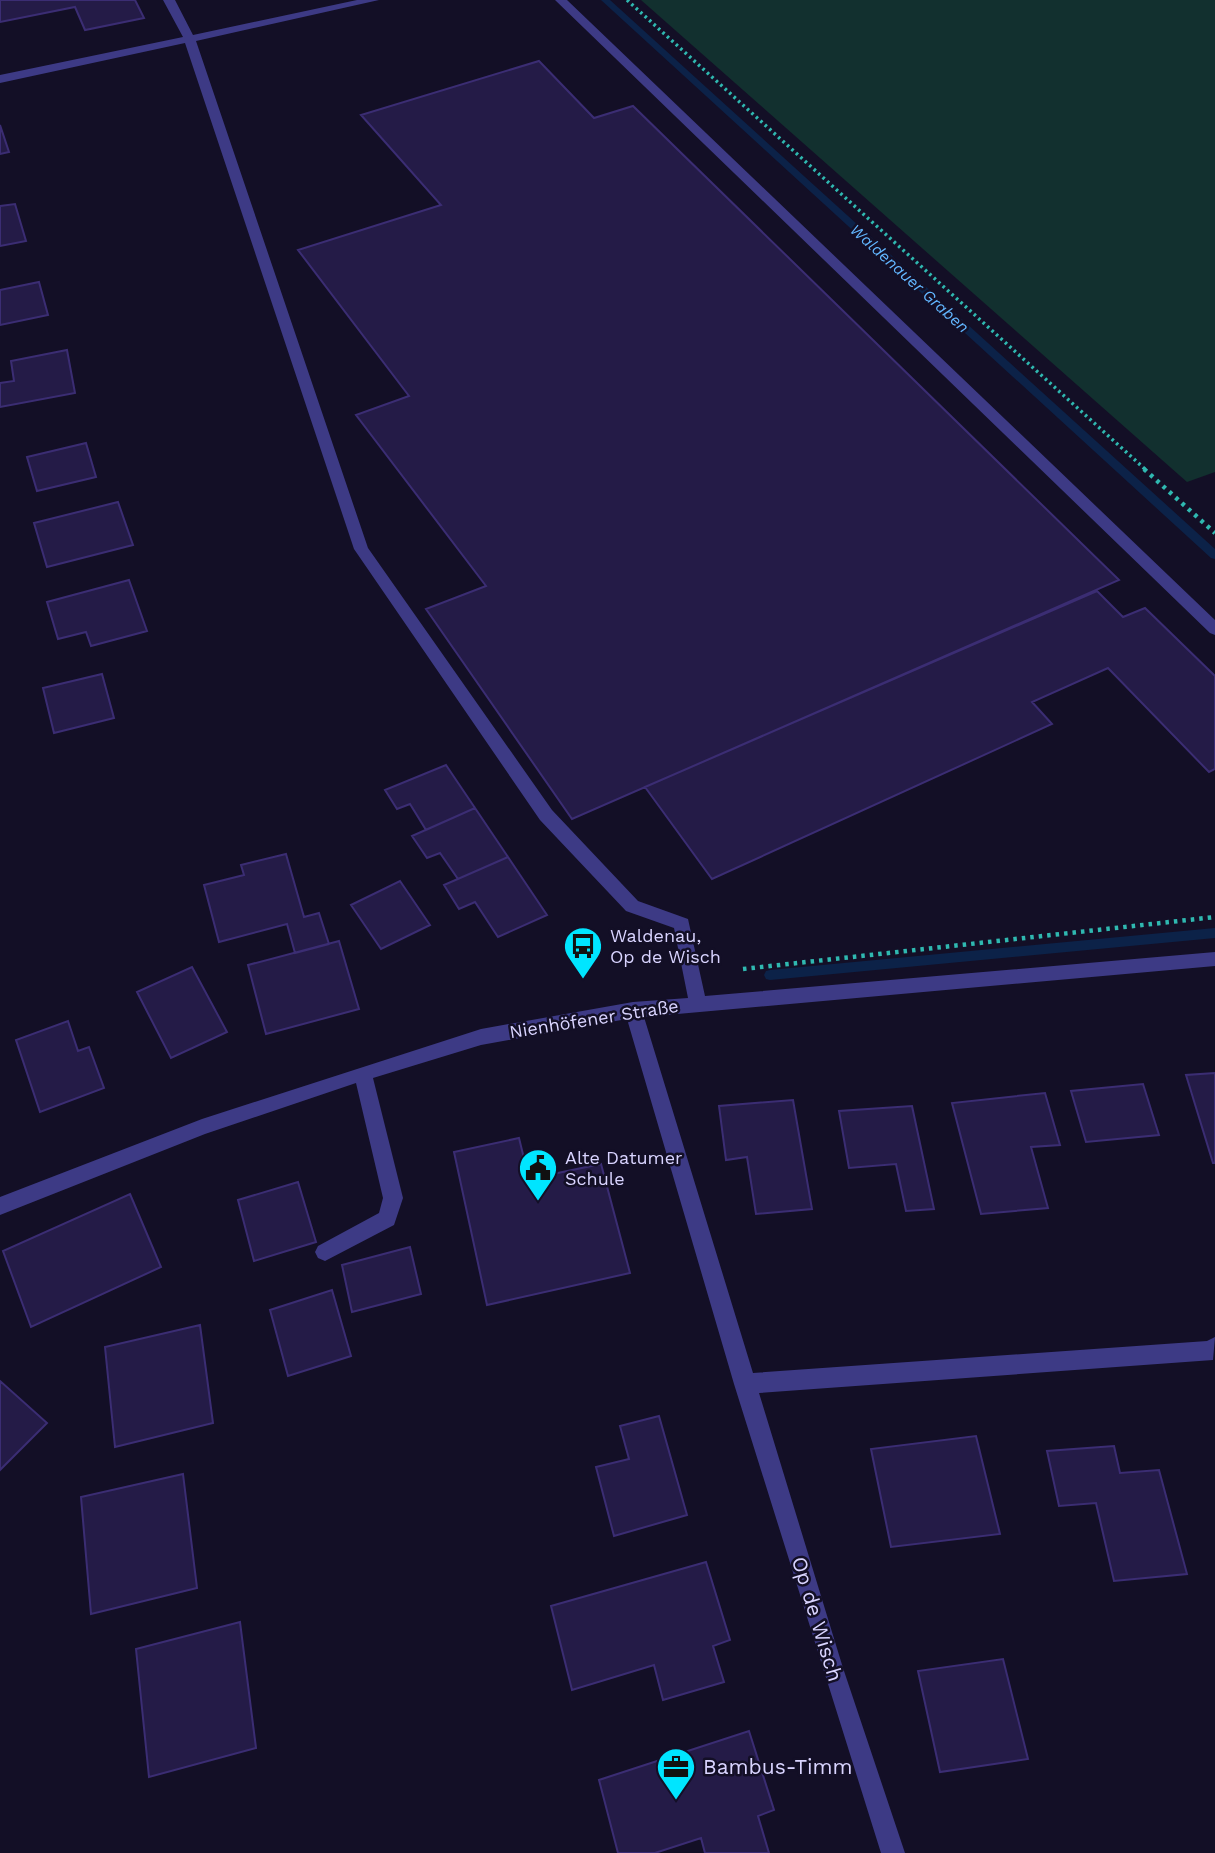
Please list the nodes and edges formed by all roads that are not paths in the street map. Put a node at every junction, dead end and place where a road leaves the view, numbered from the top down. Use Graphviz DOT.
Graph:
graph roads {
  1 [pos="169,0"];
  2 [pos="373,0"];
  3 [pos="561,0"];
  4 [pos="190,40"];
  5 [pos="0,79"];
  6 [pos="1215,629"];
  7 [pos="1215,959"];
  8 [pos="698,1004"];
  9 [pos="633,1010"];
  10 [pos="363,1073"];
  11 [pos="0,1206"];
  12 [pos="325,1252"];
  13 [pos="1215,1347"];
  14 [pos="744,1384"];
  15 [pos="893,1853"];
  1 -- 4 [label="street"];
  2 -- 4 [label="street"];
  3 -- 6 [label="street"];
  4 -- 5 [label="street"];
  4 -- 8 [label="street"];
  7 -- 8 [label="street, Nienhöfener Straße"];
  8 -- 9 [label="street, Nienhöfener Straße"];
  9 -- 10 [label="street, Nienhöfener Straße"];
  9 -- 14 [label="street, Op de Wisch"];
  10 -- 11 [label="street, Nienhöfener Straße"];
  10 -- 12 [label="street"];
  13 -- 14 [label="street"];
  14 -- 15 [label="street, Op de Wisch"];
}
